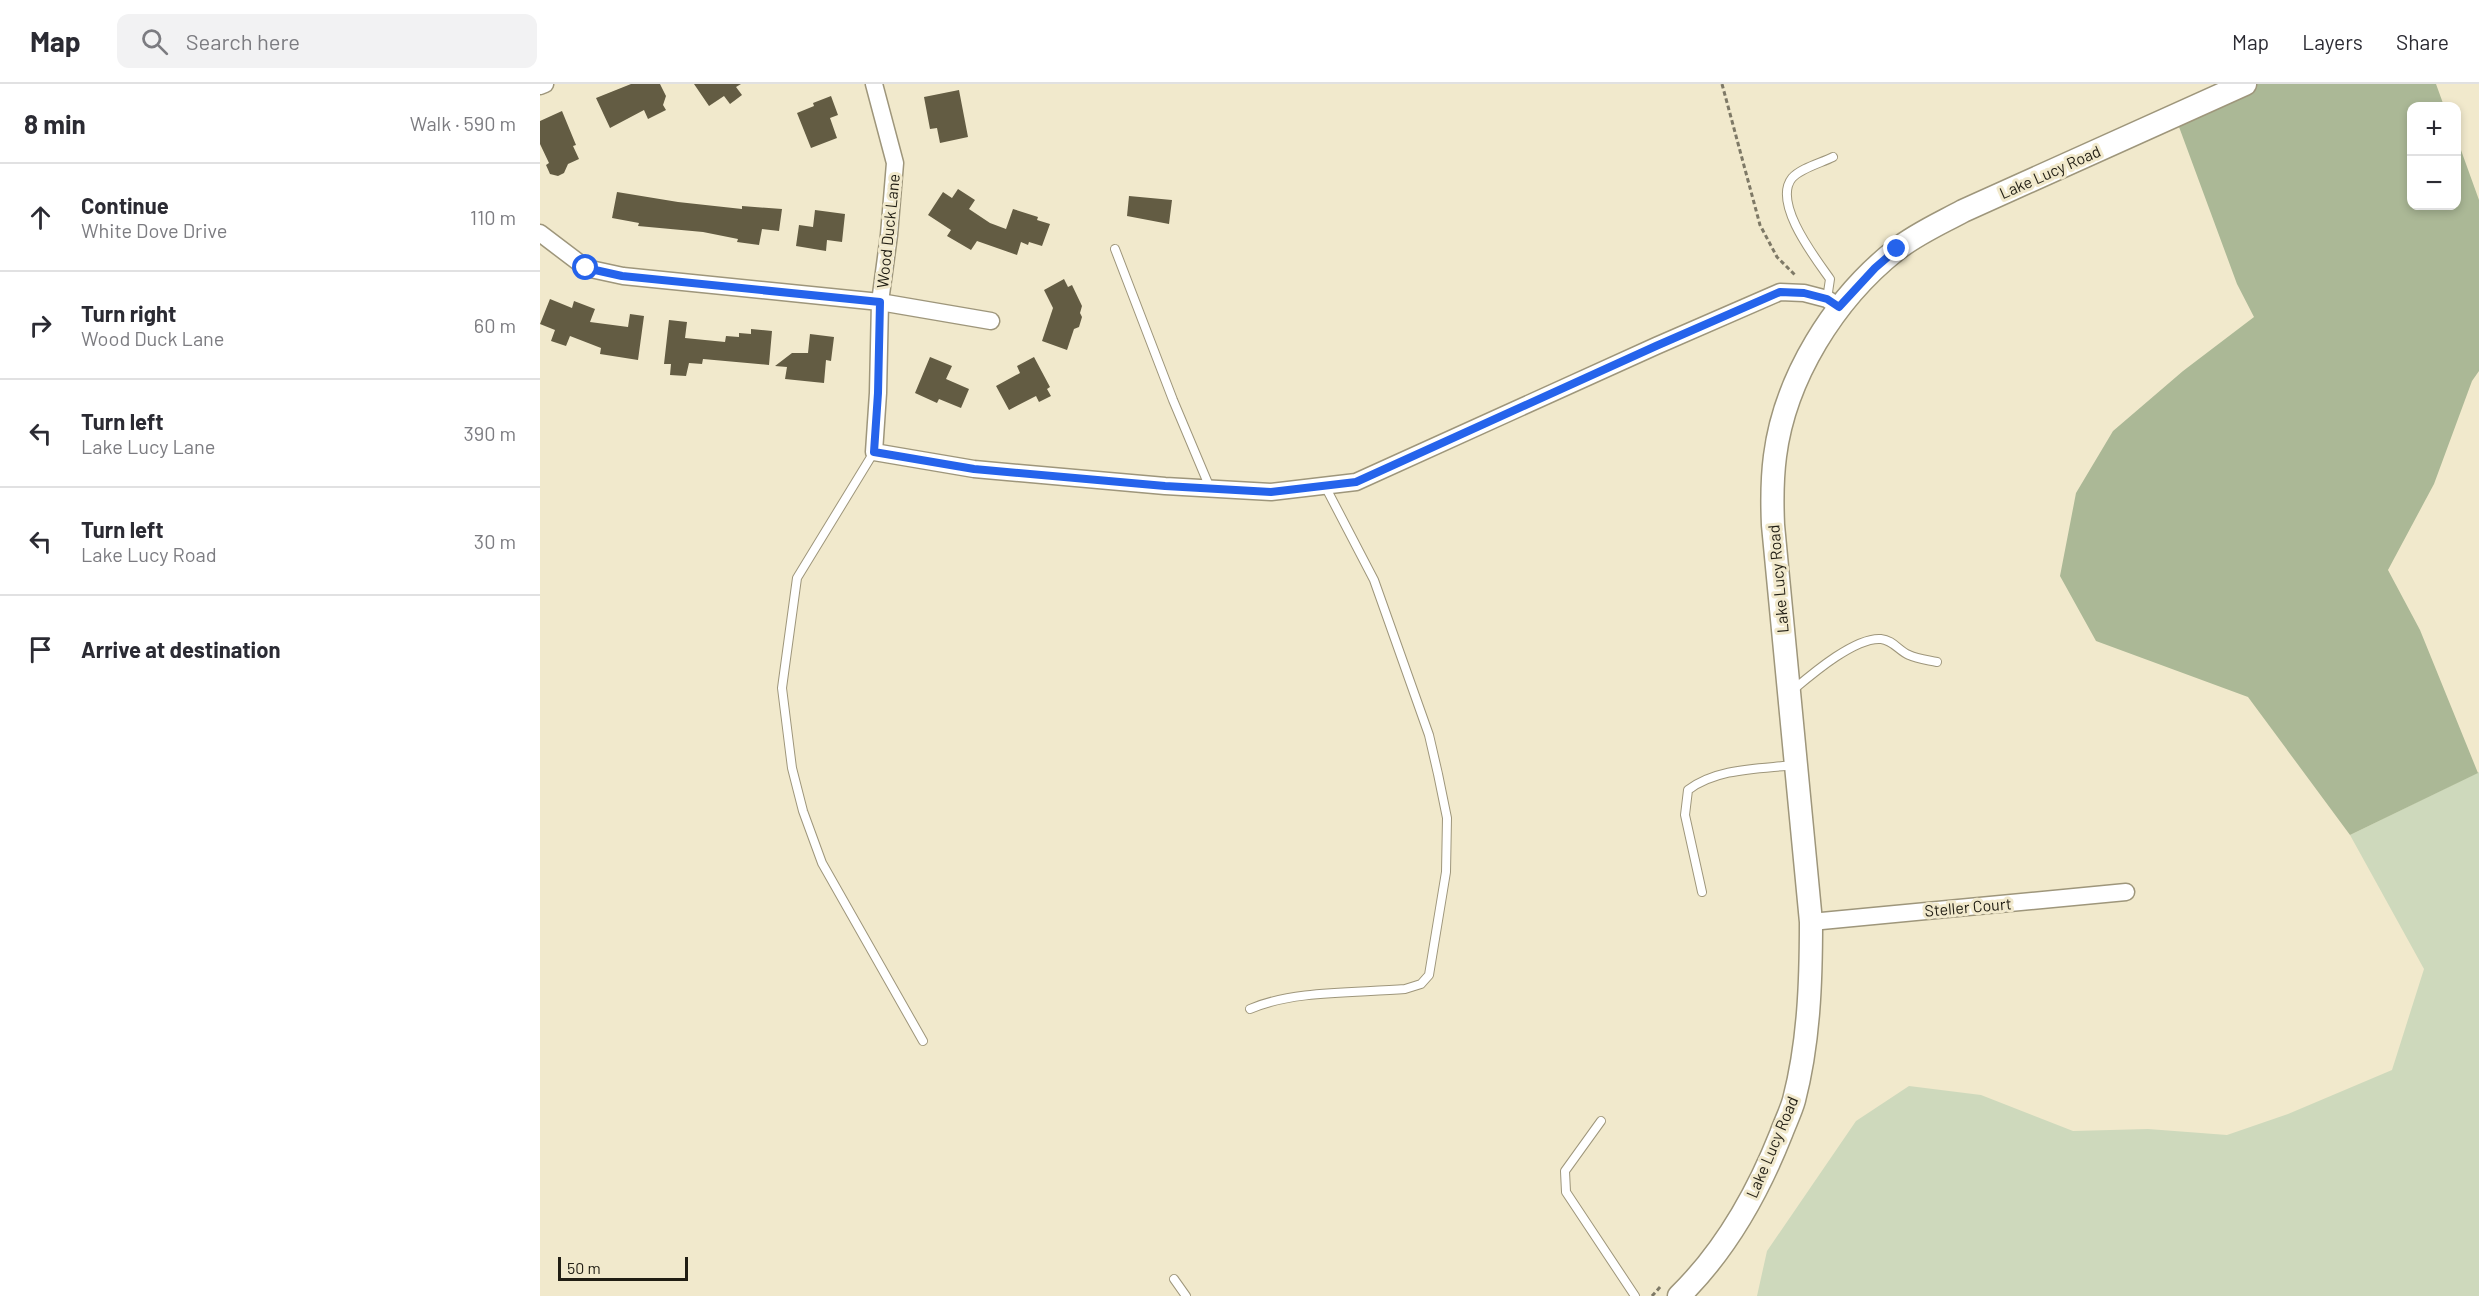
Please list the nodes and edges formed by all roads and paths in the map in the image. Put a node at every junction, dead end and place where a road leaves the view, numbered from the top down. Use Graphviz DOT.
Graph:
graph roads {
  1 [pos="544,84"];
  2 [pos="874,84"];
  3 [pos="1722,84"];
  4 [pos="2245,84"];
  5 [pos="540,86"];
  6 [pos="1833,157"];
  7 [pos="540,233"];
  8 [pos="1115,249"];
  9 [pos="1804,293"];
  10 [pos="880,302"];
  11 [pos="1833,303"];
  12 [pos="991,321"];
  13 [pos="874,452"];
  14 [pos="1325,485"];
  15 [pos="1210,488"];
  16 [pos="1937,662"];
  17 [pos="1788,695"];
  18 [pos="1795,765"];
  19 [pos="1702,892"];
  20 [pos="2126,892"];
  21 [pos="1811,922"];
  22 [pos="1250,1009"];
  23 [pos="923,1041"];
  24 [pos="1601,1121"];
  25 [pos="1174,1279"];
  26 [pos="1673,1288"];
  27 [pos="1186,1296"];
  28 [pos="1635,1296"];
  29 [pos="1652,1296"];
  1 -- 5 [label="street"];
  2 -- 10 [label="street, Wood Duck Lane"];
  3 -- 9 [label="path"];
  4 -- 11 [label="street, Lake Lucy Road"];
  6 -- 11 [label="lane"];
  7 -- 10 [label="street"];
  8 -- 15 [label="lane"];
  9 -- 11 [label="street"];
  9 -- 14 [label="street"];
  10 -- 12 [label="street"];
  10 -- 13 [label="street, Wood Duck Lane"];
  11 -- 17 [label="street, Lake Lucy Road"];
  13 -- 15 [label="street"];
  13 -- 23 [label="lane"];
  14 -- 15 [label="street"];
  14 -- 22 [label="lane"];
  16 -- 17 [label="lane"];
  17 -- 18 [label="street, Lake Lucy Road"];
  18 -- 19 [label="lane"];
  18 -- 21 [label="street, Lake Lucy Road"];
  20 -- 21 [label="street, Steller Court"];
  21 -- 26 [label="street, Lake Lucy Road"];
  24 -- 28 [label="lane"];
  25 -- 27 [label="lane"];
  26 -- 29 [label="path"];
}
